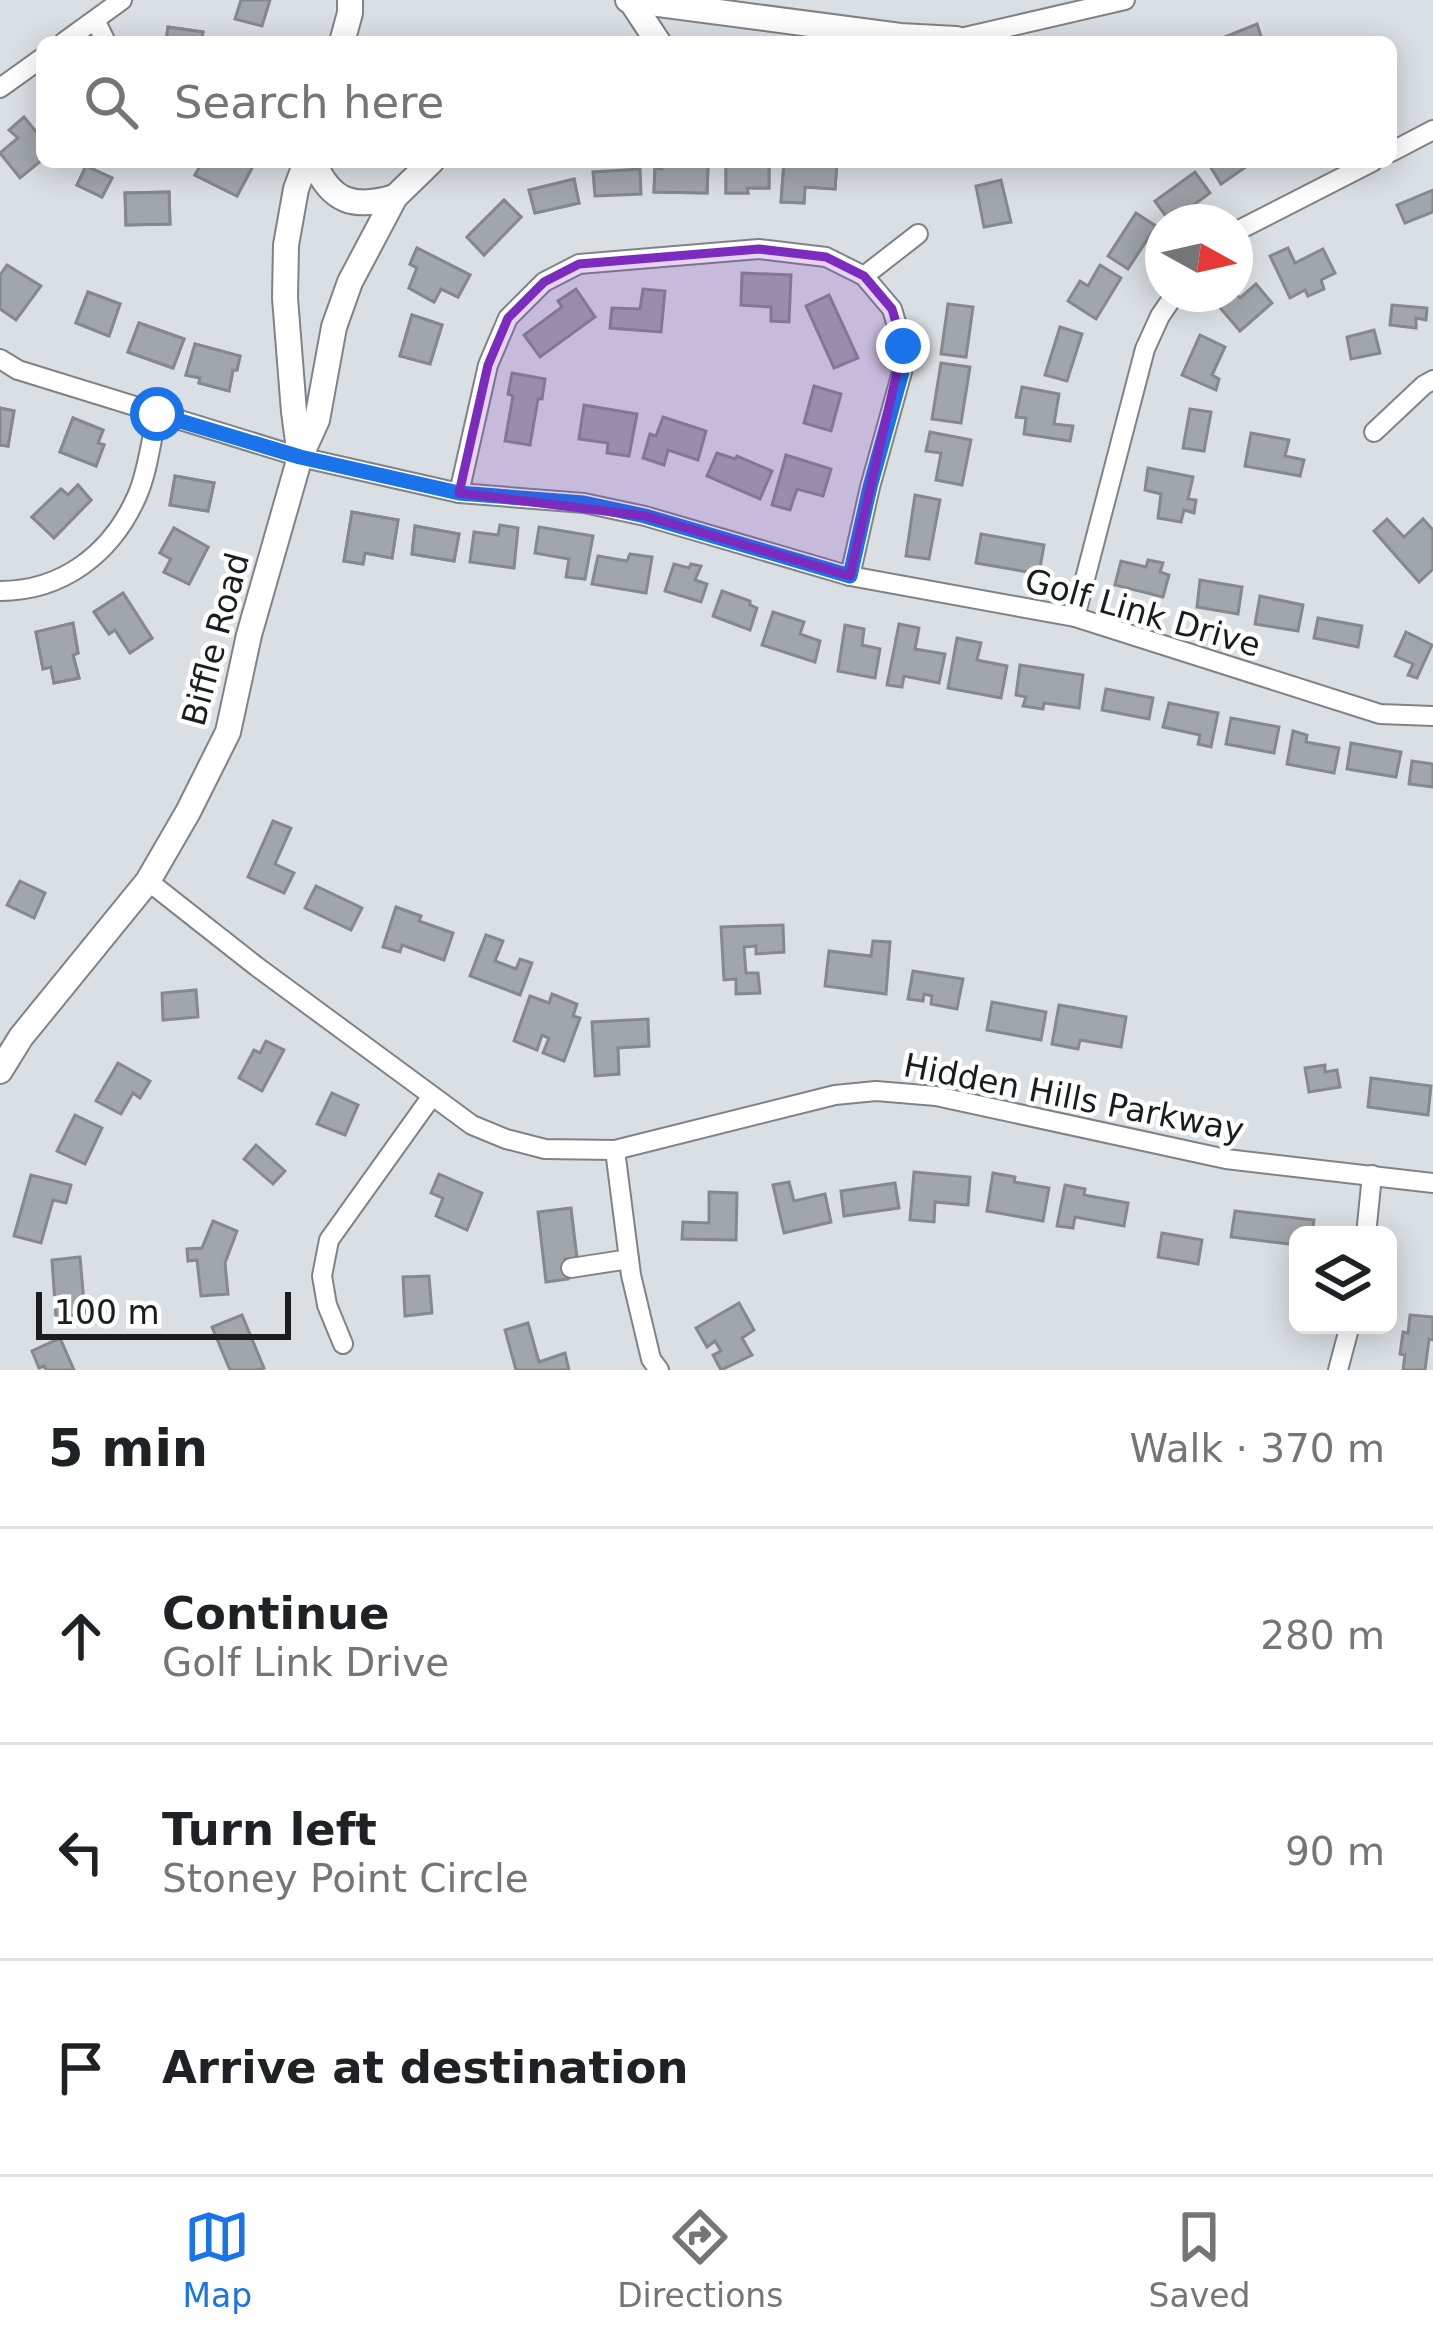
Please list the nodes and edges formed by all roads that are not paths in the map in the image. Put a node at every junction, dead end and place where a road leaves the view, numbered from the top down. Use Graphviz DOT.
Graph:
graph roads {
  1 [pos="122,0"];
  2 [pos="630,0"];
  3 [pos="1126,0"];
  4 [pos="351,4"];
  5 [pos="95,20"];
  6 [pos="72,36"];
  7 [pos="103,36"];
  8 [pos="343,36"];
  9 [pos="654,36"];
  10 [pos="900,36"];
  11 [pos="968,36"];
  12 [pos="36,62"];
  13 [pos="0,88"];
  14 [pos="1433,130"];
  15 [pos="1397,149"];
  16 [pos="307,168"];
  17 [pos="314,168"];
  18 [pos="425,168"];
  19 [pos="1360,168"];
  20 [pos="395,197"];
  21 [pos="1253,223"];
  22 [pos="918,234"];
  23 [pos="864,276"];
  24 [pos="1163,312"];
  25 [pos="0,359"];
  26 [pos="1433,380"];
  27 [pos="157,414"];
  28 [pos="1374,432"];
  29 [pos="300,457"];
  30 [pos="459,493"];
  31 [pos="850,576"];
  32 [pos="0,591"];
  33 [pos="1075,617"];
  34 [pos="1433,716"];
  35 [pos="148,881"];
  36 [pos="0,1069"];
  37 [pos="432,1096"];
  38 [pos="615,1150"];
  39 [pos="1372,1175"];
  40 [pos="1433,1183"];
  41 [pos="1367,1226"];
  42 [pos="629,1259"];
  43 [pos="571,1268"];
  44 [pos="1348,1334"];
  45 [pos="343,1344"];
  46 [pos="659,1370"];
  47 [pos="1338,1370"];
  1 -- 5 [label="street"];
  2 -- 9 [label="street"];
  2 -- 10 [label="street"];
  3 -- 11 [label="street"];
  4 -- 8 [label="street"];
  5 -- 6 [label="street"];
  5 -- 7 [label="street"];
  12 -- 13 [label="street"];
  14 -- 15 [label="street"];
  16 -- 29 [label="street, Biffle Road"];
  17 -- 20 [label="street"];
  18 -- 20 [label="street"];
  19 -- 21 [label="street"];
  20 -- 29 [label="street"];
  22 -- 23 [label="street"];
  23 -- 30 [label="street"];
  23 -- 31 [label="street"];
  24 -- 33 [label="street"];
  25 -- 27 [label="street, Golf Link Drive"];
  26 -- 28 [label="street"];
  27 -- 29 [label="street, Golf Link Drive"];
  27 -- 32 [label="street"];
  29 -- 30 [label="street, Golf Link Drive"];
  29 -- 35 [label="street, Biffle Road"];
  30 -- 31 [label="street, Golf Link Drive"];
  31 -- 33 [label="street, Golf Link Drive"];
  33 -- 34 [label="street, Golf Link Drive"];
  35 -- 36 [label="street, Biffle Road"];
  35 -- 37 [label="street, Hidden Hills Parkway"];
  37 -- 38 [label="street, Hidden Hills Parkway"];
  37 -- 45 [label="street"];
  38 -- 39 [label="street, Hidden Hills Parkway"];
  38 -- 42 [label="street"];
  39 -- 40 [label="street, Hidden Hills Parkway"];
  39 -- 41 [label="street"];
  42 -- 43 [label="street"];
  42 -- 46 [label="street"];
  44 -- 47 [label="street"];
}
